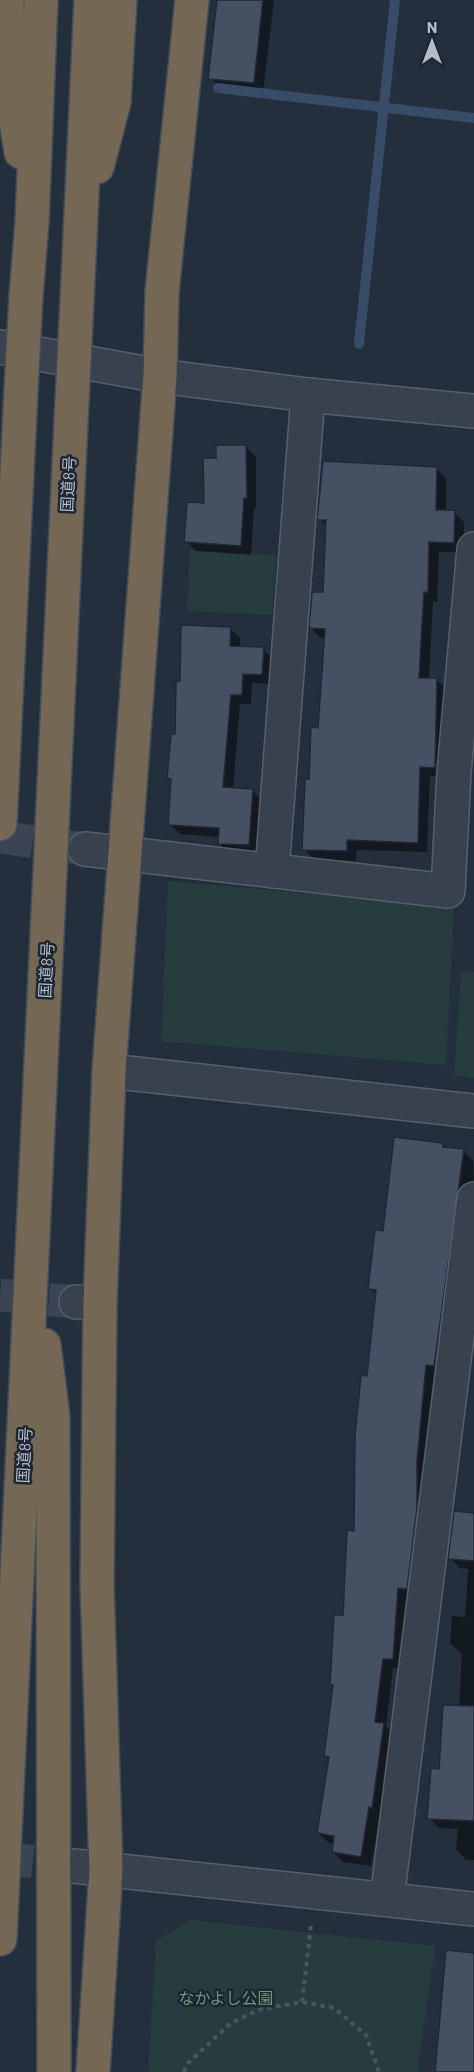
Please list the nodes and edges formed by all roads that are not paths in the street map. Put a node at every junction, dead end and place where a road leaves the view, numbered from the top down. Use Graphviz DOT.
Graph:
graph roads {
  1 [pos="7,0"];
  2 [pos="41,0"];
  3 [pos="91,0"];
  4 [pos="120,0"];
  5 [pos="192,0"];
  6 [pos="32,222"];
  7 [pos="81,228"];
  8 [pos="0,347"];
  9 [pos="160,376"];
  10 [pos="308,395"];
  11 [pos="474,411"];
  12 [pos="474,549"];
  13 [pos="464,772"];
  14 [pos="0,824"];
  15 [pos="85,849"];
  16 [pos="124,854"];
  17 [pos="272,871"];
  18 [pos="109,1071"];
  19 [pos="474,1111"];
  20 [pos="474,1199"];
  21 [pos="33,1260"];
  22 [pos="73,1866"];
  23 [pos="106,1870"];
  24 [pos="387,1899"];
  25 [pos="474,1909"];
  26 [pos="0,1939"];
  27 [pos="54,2072"];
  28 [pos="93,2072"];
  1 -- 6 [label="highway"];
  2 -- 6 [label="highway"];
  3 -- 7 [label="highway, 国道8号"];
  4 -- 7 [label="highway"];
  5 -- 9 [label="highway"];
  6 -- 14 [label="highway, bridge"];
  7 -- 21 [label="highway, 国道8号, bridge"];
  8 -- 9 [label="street"];
  9 -- 10 [label="street"];
  9 -- 16 [label="highway"];
  10 -- 11 [label="street"];
  10 -- 17 [label="street"];
  12 -- 13 [label="street"];
  13 -- 17 [label="street"];
  15 -- 16 [label="street"];
  16 -- 17 [label="street"];
  16 -- 18 [label="highway"];
  18 -- 19 [label="street"];
  18 -- 23 [label="highway"];
  20 -- 24 [label="street"];
  21 -- 26 [label="highway, 国道8号"];
  21 -- 27 [label="highway"];
  22 -- 23 [label="street"];
  23 -- 24 [label="street"];
  23 -- 28 [label="highway"];
  24 -- 25 [label="street"];
}
